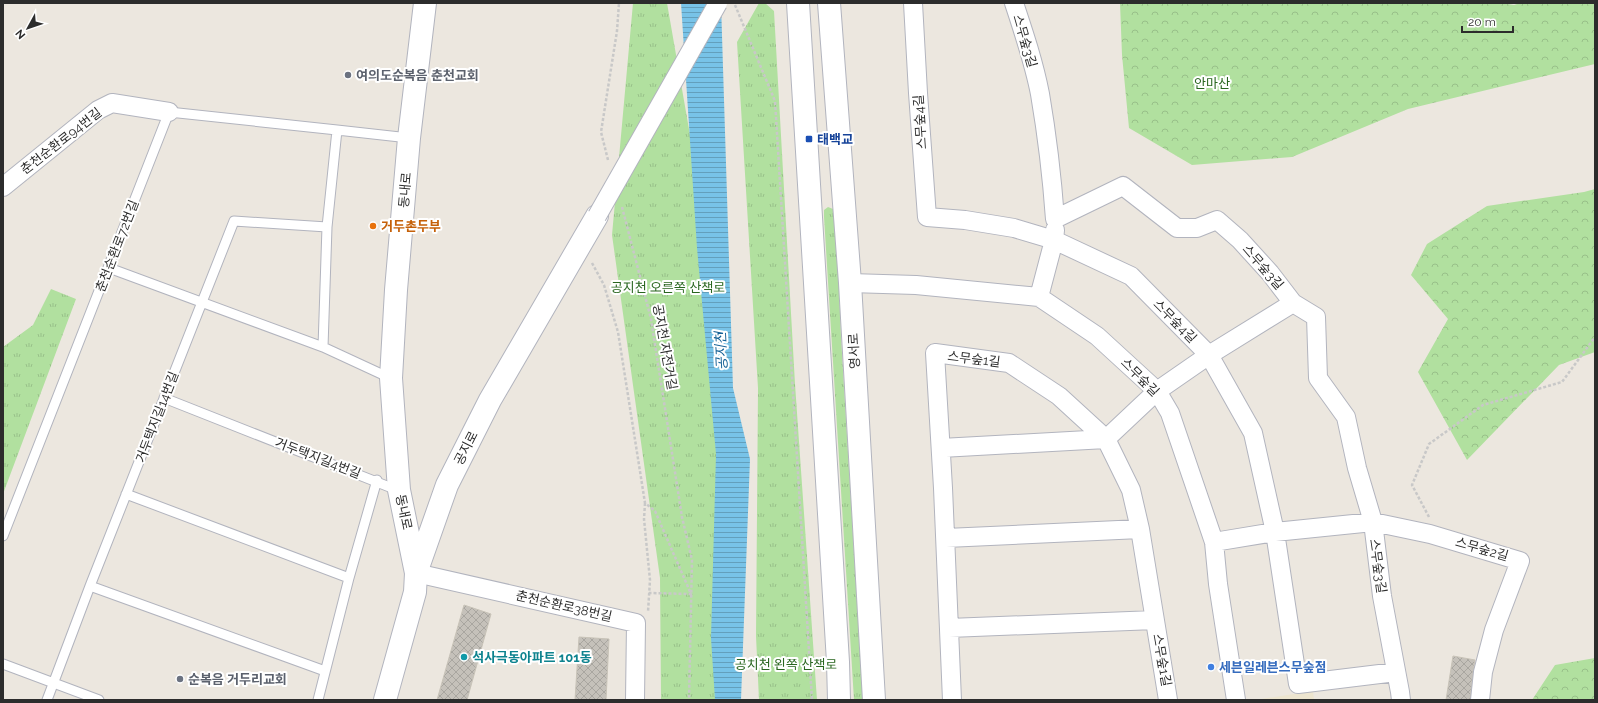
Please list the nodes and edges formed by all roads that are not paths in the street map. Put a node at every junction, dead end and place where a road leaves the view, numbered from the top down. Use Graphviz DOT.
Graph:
graph roads {
  1 [pos="426,3"];
  2 [pos="718,3"];
  3 [pos="798,3"];
  4 [pos="829,3"];
  5 [pos="913,3"];
  6 [pos="1014,3"];
  7 [pos="169,112"];
  8 [pos="336,130"];
  9 [pos="409,138"];
  10 [pos="3,187"];
  11 [pos="597,216"];
  12 [pos="1055,219"];
  13 [pos="327,226"];
  14 [pos="1054,240"];
  15 [pos="109,268"];
  16 [pos="850,283"];
  17 [pos="1039,297"];
  18 [pos="201,301"];
  19 [pos="1293,303"];
  20 [pos="323,347"];
  21 [pos="1208,355"];
  22 [pos="391,378"];
  23 [pos="1157,391"];
  24 [pos="164,398"];
  25 [pos="1106,439"];
  26 [pos="941,448"];
  27 [pos="377,480"];
  28 [pos="399,490"];
  29 [pos="126,494"];
  30 [pos="1373,522"];
  31 [pos="1140,529"];
  32 [pos="1275,532"];
  33 [pos="3,536"];
  34 [pos="946,538"];
  35 [pos="1214,542"];
  36 [pos="416,573"];
  37 [pos="349,578"];
  38 [pos="90,586"];
  39 [pos="1155,620"];
  40 [pos="949,628"];
  41 [pos="3,664"];
  42 [pos="325,671"];
  43 [pos="1396,672"];
  44 [pos="53,683"];
  45 [pos="47,700"];
  46 [pos="99,700"];
  47 [pos="318,700"];
  48 [pos="385,700"];
  49 [pos="635,700"];
  50 [pos="839,700"];
  51 [pos="874,700"];
  52 [pos="952,700"];
  53 [pos="1168,700"];
  54 [pos="1236,700"];
  55 [pos="1401,700"];
  56 [pos="1480,700"];
  1 -- 9 [label="street, 동내로"];
  2 -- 11 [label="street, bridge"];
  3 -- 50 [label="street"];
  4 -- 16 [label="street, 영서로"];
  5 -- 14 [label="street, 스무숲4길"];
  6 -- 12 [label="street, 스무숲3길"];
  7 -- 8 [label="lane"];
  7 -- 10 [label="street, 춘천순환로94번길"];
  7 -- 15 [label="lane, 춘천순환로72번길"];
  8 -- 9 [label="lane"];
  8 -- 13 [label="lane"];
  9 -- 22 [label="street, 동내로"];
  11 -- 36 [label="street, 공지로"];
  12 -- 14 [label="street"];
  12 -- 19 [label="street, 스무숲3길"];
  13 -- 18 [label="lane, 거두택지길14번길"];
  13 -- 20 [label="lane"];
  14 -- 17 [label="street"];
  14 -- 21 [label="street, 스무숲4길"];
  15 -- 18 [label="lane"];
  15 -- 33 [label="lane, 춘천순환로72번길"];
  16 -- 17 [label="street, 스무숲길"];
  16 -- 51 [label="street, 영서로"];
  17 -- 23 [label="street, 스무숲길"];
  18 -- 20 [label="lane"];
  18 -- 24 [label="lane, 거두택지길14번길"];
  19 -- 21 [label="street"];
  19 -- 30 [label="street, 스무숲3길"];
  20 -- 22 [label="lane"];
  21 -- 23 [label="street"];
  21 -- 32 [label="street, 스무숲4길"];
  22 -- 28 [label="street, 동내로"];
  23 -- 25 [label="street"];
  23 -- 35 [label="street, 스무숲길"];
  24 -- 27 [label="lane, 거두택지길4번길"];
  24 -- 29 [label="lane, 거두택지길14번길"];
  25 -- 26 [label="street"];
  25 -- 26 [label="street, 스무숲1길"];
  25 -- 31 [label="street, 스무숲1길"];
  26 -- 34 [label="street, 스무숲1길"];
  27 -- 28 [label="lane"];
  27 -- 37 [label="lane, 거두택지길4번길"];
  28 -- 36 [label="street, 동내로"];
  29 -- 37 [label="lane"];
  29 -- 38 [label="lane, 거두택지길14번길"];
  30 -- 32 [label="street, 스무숲2길"];
  30 -- 43 [label="street, 스무숲3길"];
  30 -- 56 [label="street, 스무숲2길"];
  31 -- 34 [label="street"];
  31 -- 39 [label="street, 스무숲1길"];
  32 -- 35 [label="street, 스무숲2길"];
  32 -- 43 [label="street, 스무숲4길"];
  34 -- 40 [label="street, 스무숲1길"];
  35 -- 54 [label="street, 스무숲길"];
  36 -- 48 [label="street, 공지로"];
  36 -- 49 [label="street, 춘천순환로38번길"];
  37 -- 42 [label="lane, 거두택지길4번길"];
  38 -- 42 [label="lane"];
  38 -- 44 [label="lane, 거두택지길14번길"];
  39 -- 40 [label="street, 스무숲1길"];
  39 -- 53 [label="street, 스무숲1길"];
  40 -- 52 [label="street, 스무숲1길"];
  41 -- 44 [label="lane"];
  42 -- 47 [label="lane, 거두택지길4번길"];
  43 -- 55 [label="street, 스무숲3길"];
  44 -- 45 [label="lane, 거두택지길14번길"];
  44 -- 46 [label="lane"];
}
